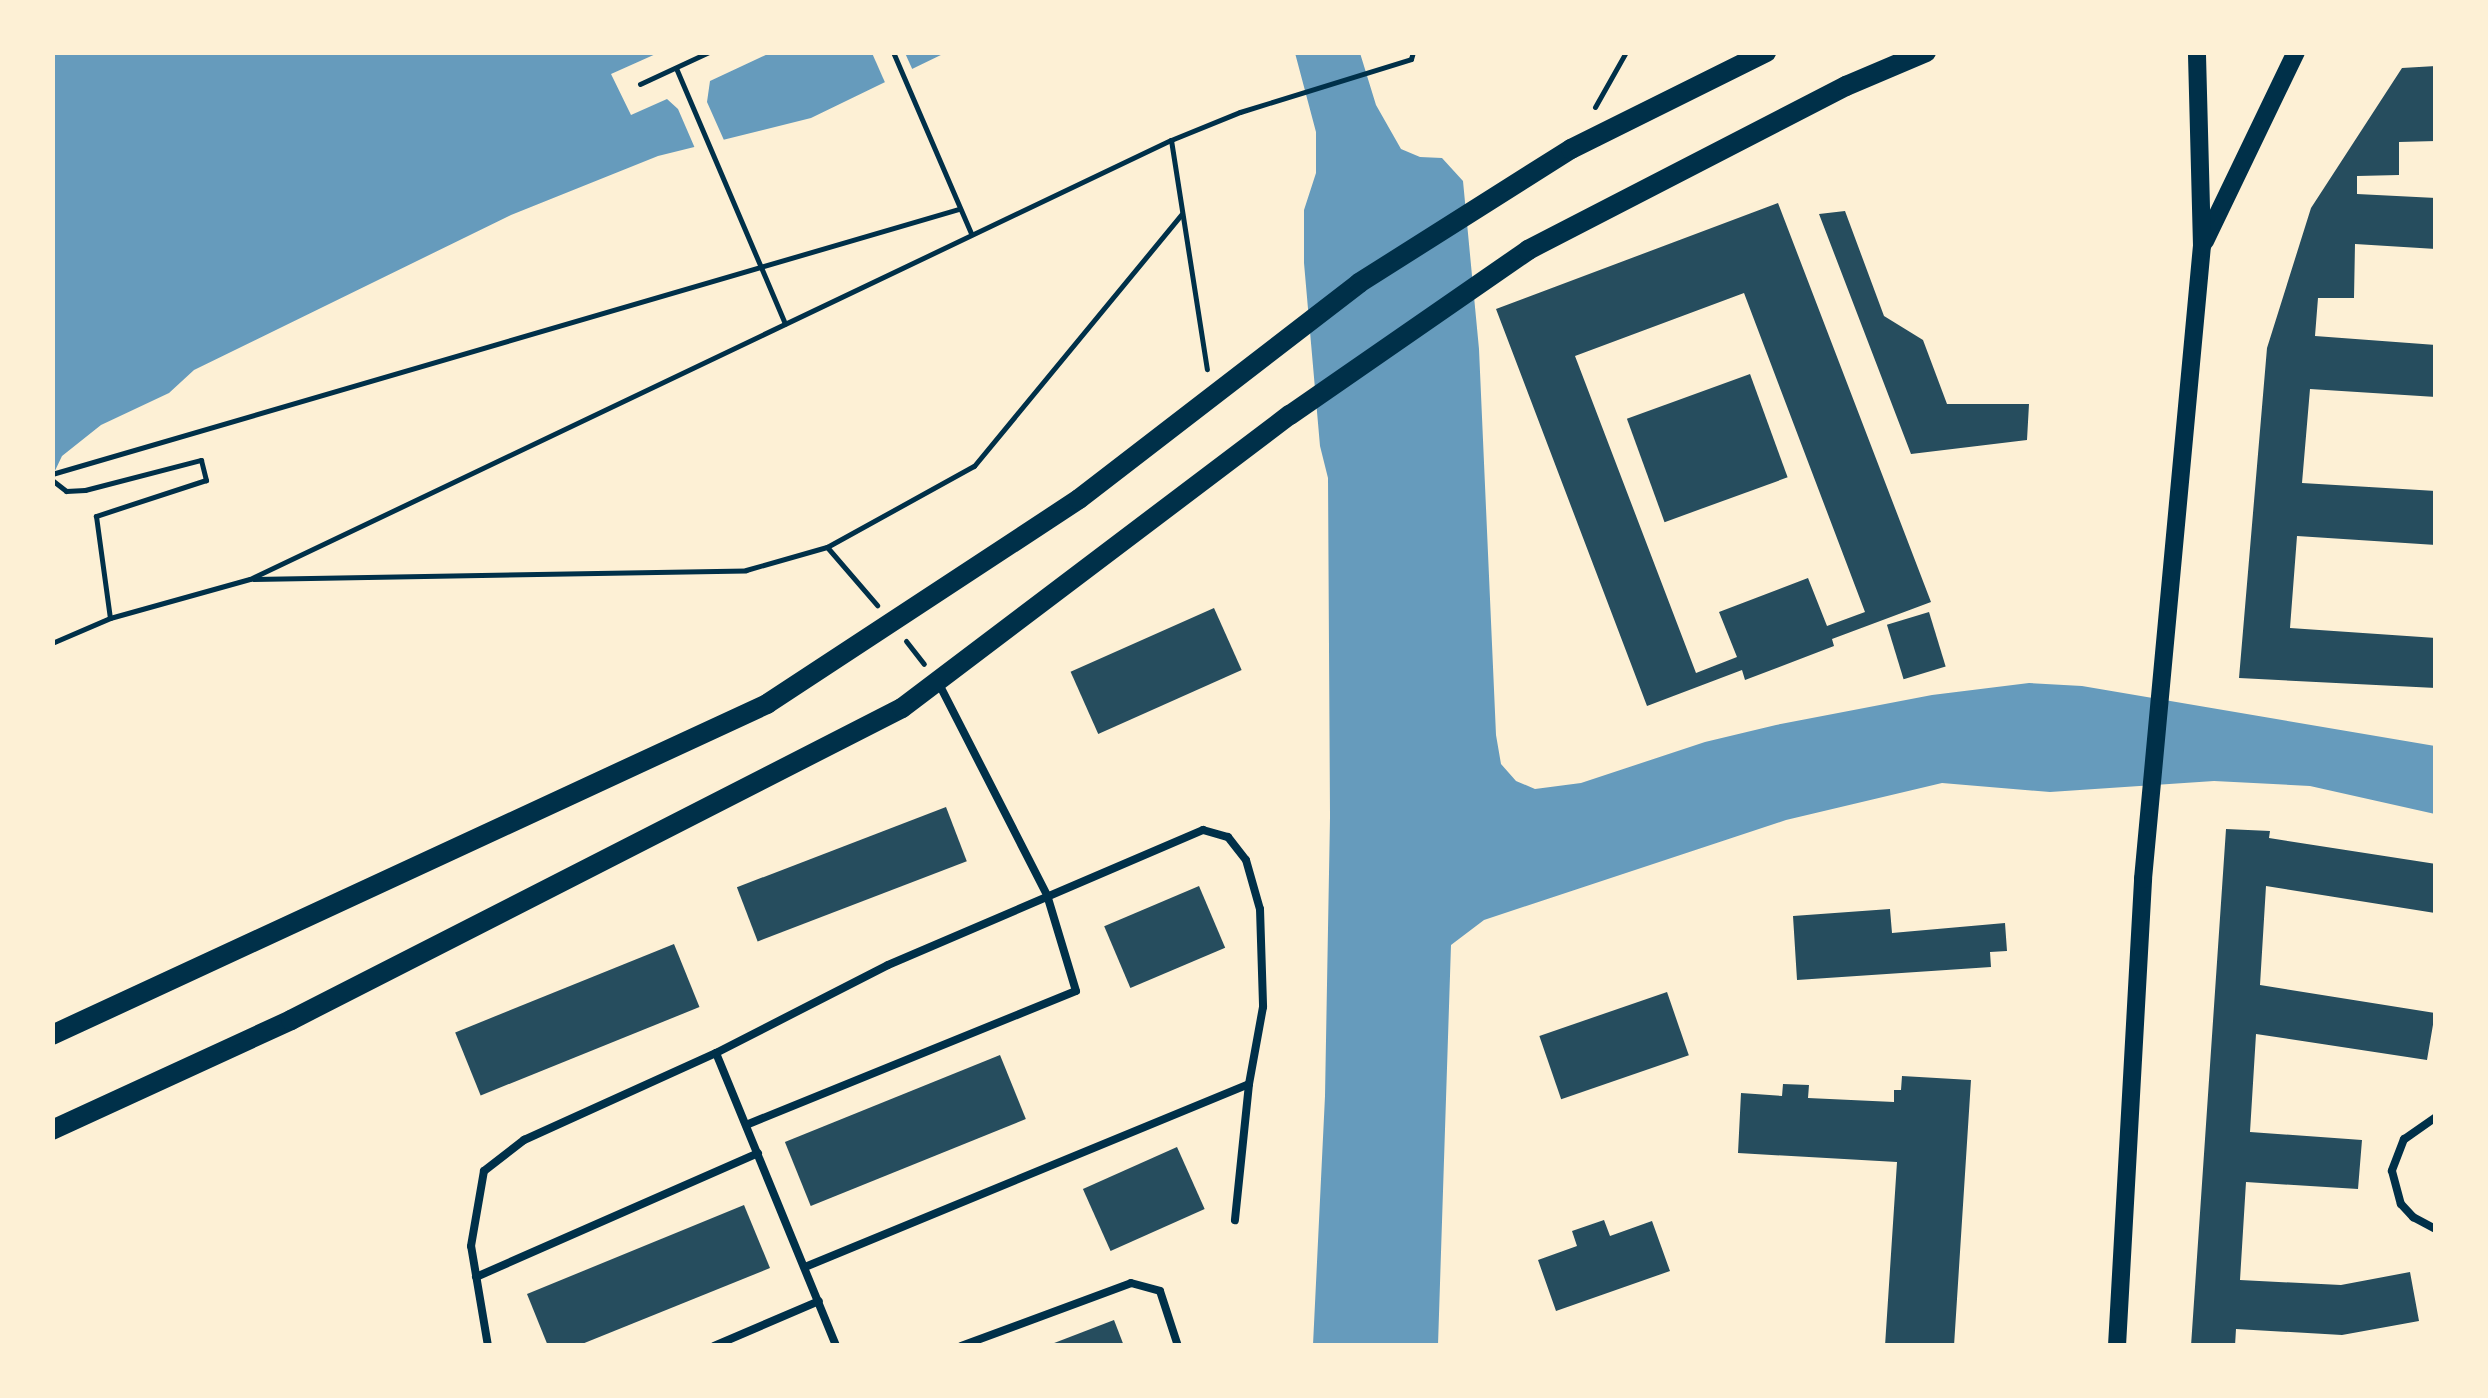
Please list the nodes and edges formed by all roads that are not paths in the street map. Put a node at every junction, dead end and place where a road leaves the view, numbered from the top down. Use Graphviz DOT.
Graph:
graph roads {
  1 [pos="1766,52"];
  2 [pos="1926,52"];
  3 [pos="2197,52"];
  4 [pos="2296,52"];
  5 [pos="2202,246"];
  6 [pos="937,680"];
  7 [pos="1047,895"];
  8 [pos="52,1036"];
  9 [pos="716,1053"];
  10 [pos="1249,1084"];
  11 [pos="2436,1117"];
  12 [pos="746,1125"];
  13 [pos="52,1130"];
  14 [pos="758,1153"];
  15 [pos="1234,1220"];
  16 [pos="2436,1229"];
  17 [pos="806,1267"];
  18 [pos="476,1277"];
  19 [pos="819,1301"];
  20 [pos="488,1346"];
  21 [pos="714,1346"];
  22 [pos="836,1346"];
  23 [pos="961,1346"];
  24 [pos="1178,1346"];
  25 [pos="2117,1346"];
  1 -- 8 [label="main road"];
  2 -- 6 [label="main road"];
  3 -- 5 [label="street"];
  4 -- 5 [label="street"];
  5 -- 25 [label="street"];
  6 -- 7 [label="lane"];
  6 -- 13 [label="main road"];
  7 -- 9 [label="lane"];
  7 -- 10 [label="lane"];
  7 -- 12 [label="lane"];
  9 -- 12 [label="lane"];
  9 -- 18 [label="lane"];
  10 -- 15 [label="lane"];
  10 -- 17 [label="lane"];
  11 -- 16 [label="lane"];
  12 -- 14 [label="lane"];
  14 -- 17 [label="lane"];
  14 -- 18 [label="lane"];
  17 -- 19 [label="lane"];
  18 -- 20 [label="lane"];
  19 -- 21 [label="lane"];
  19 -- 22 [label="lane"];
  23 -- 24 [label="lane"];
}
